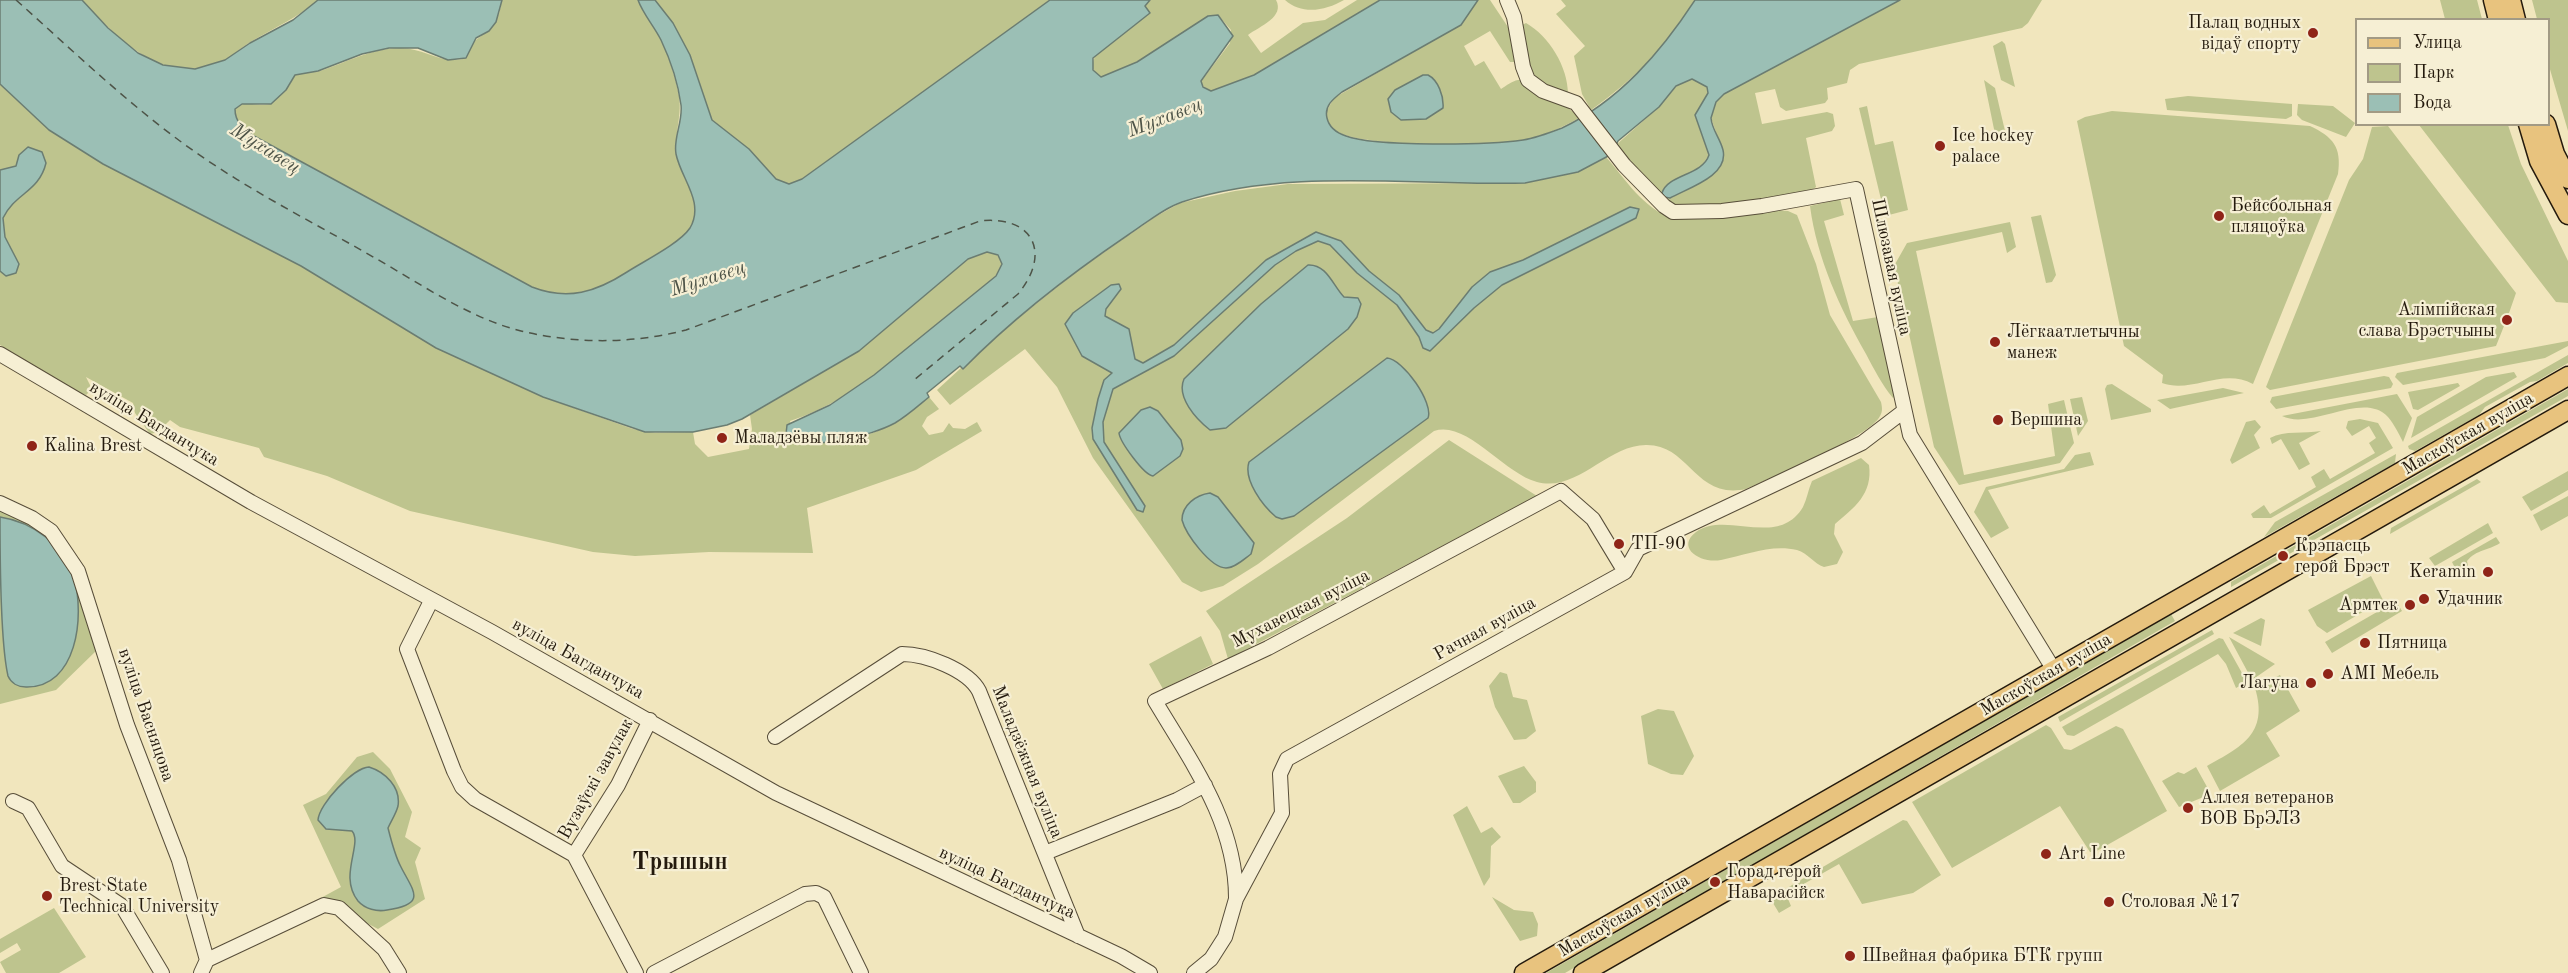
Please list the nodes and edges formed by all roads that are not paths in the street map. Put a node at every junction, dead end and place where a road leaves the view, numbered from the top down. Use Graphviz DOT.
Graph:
graph roads {
  1 [pos="1507,0"];
  2 [pos="2493,0"];
  3 [pos="2511,0"];
  4 [pos="2498,18"];
  5 [pos="2516,18"];
  6 [pos="2529,126"];
  7 [pos="2547,126"];
  8 [pos="2568,179"];
  9 [pos="2568,215"];
  10 [pos="0,354"];
  11 [pos="2568,376"];
  12 [pos="2568,410"];
  13 [pos="1904,411"];
  14 [pos="0,503"];
  15 [pos="2227,571"];
  16 [pos="1625,572"];
  17 [pos="2240,597"];
  18 [pos="430,601"];
  19 [pos="2163,608"];
  20 [pos="2179,632"];
  21 [pos="2054,670"];
  22 [pos="650,720"];
  23 [pos="775,737"];
  24 [pos="1205,785"];
  25 [pos="13,801"];
  26 [pos="1045,853"];
  27 [pos="574,855"];
  28 [pos="1236,899"];
  29 [pos="1078,936"];
  30 [pos="204,967"];
  31 [pos="162,973"];
  32 [pos="399,973"];
  33 [pos="636,973"];
  34 [pos="654,973"];
  35 [pos="861,973"];
  36 [pos="1150,973"];
  37 [pos="1194,973"];
  38 [pos="1524,973"];
  39 [pos="1583,973"];
  1 -- 13 [label="street, Шлюзавая вуліца"];
  2 -- 4 [label="main road"];
  3 -- 5 [label="main road"];
  6 -- 9 [label="main road"];
  7 -- 8 [label="main road"];
  10 -- 18 [label="street, вуліца Багданчука"];
  11 -- 15 [label="main road, Маскоўская вуліца"];
  12 -- 17 [label="main road, Маскоўская вуліца"];
  13 -- 16 [label="street, Рачная вуліца"];
  13 -- 21 [label="street, Шлюзавая вуліца"];
  14 -- 30 [label="street, вуліца Васняцова"];
  15 -- 17 [label="main road"];
  15 -- 19 [label="main road, Маскоўская вуліца"];
  16 -- 24 [label="street, Мухавецкая вуліца"];
  16 -- 28 [label="street, Рачная вуліца"];
  17 -- 20 [label="main road, Маскоўская вуліца"];
  18 -- 22 [label="street, вуліца Багданчука"];
  18 -- 27 [label="street"];
  19 -- 20 [label="main road"];
  19 -- 21 [label="main road, Маскоўская вуліца"];
  20 -- 39 [label="main road, Маскоўская вуліца"];
  21 -- 38 [label="main road, Маскоўская вуліца"];
  22 -- 27 [label="street, Вузаўскі завулак"];
  22 -- 29 [label="street, вуліца Багданчука"];
  23 -- 26 [label="street, Маладзёжная вуліца"];
  24 -- 26 [label="street"];
  24 -- 28 [label="street, Мухавецкая вуліца"];
  25 -- 31 [label="street"];
  26 -- 29 [label="street, Маладзёжная вуліца"];
  27 -- 33 [label="street"];
  28 -- 37 [label="street, Рачная вуліца"];
  29 -- 36 [label="street, вуліца Багданчука"];
  30 -- 32 [label="street"];
  34 -- 35 [label="street"];
}
